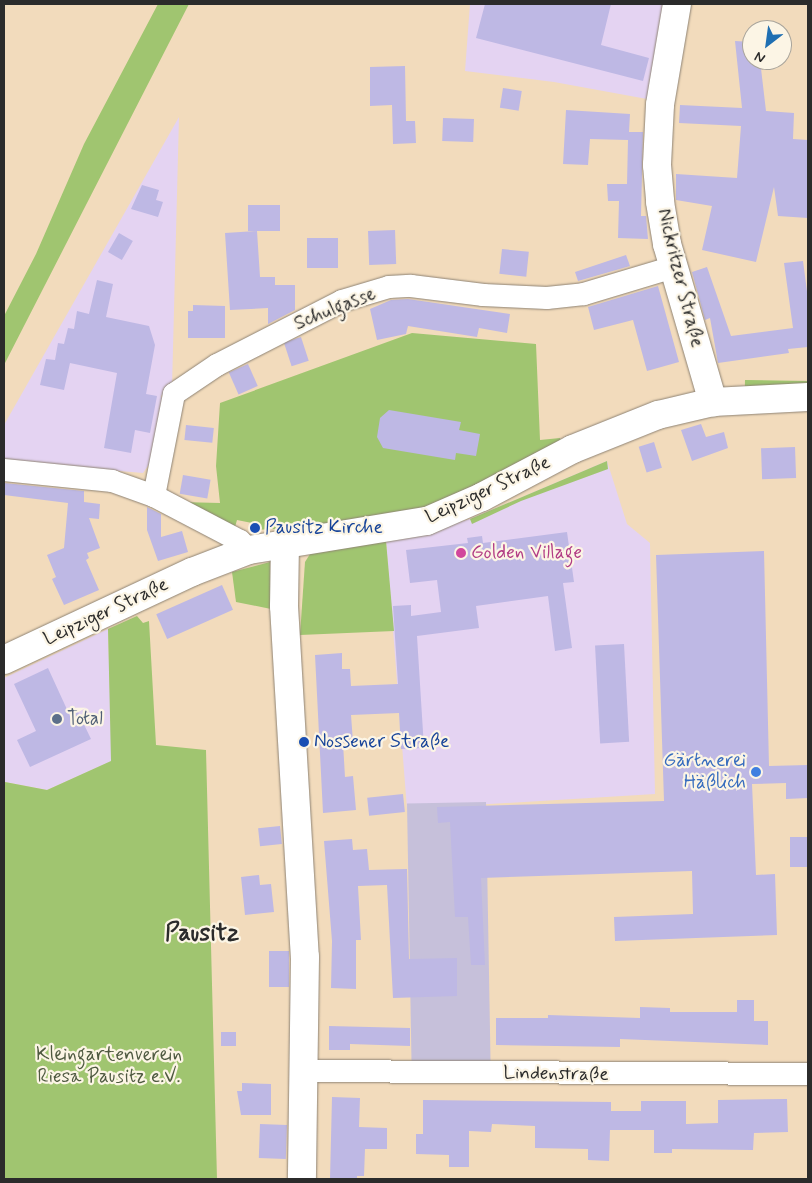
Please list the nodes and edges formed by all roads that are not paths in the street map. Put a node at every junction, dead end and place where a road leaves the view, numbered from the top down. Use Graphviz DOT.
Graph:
graph roads {
  1 [pos="677,4"];
  2 [pos="674,267"];
  3 [pos="808,398"];
  4 [pos="714,402"];
  5 [pos="4,470"];
  6 [pos="154,496"];
  7 [pos="285,542"];
  8 [pos="249,550"];
  9 [pos="4,660"];
  10 [pos="304,1071"];
  11 [pos="808,1074"];
  12 [pos="302,1179"];
  1 -- 2 [label="street, Nickritzer Straße"];
  2 -- 4 [label="street, Nickritzer Straße"];
  2 -- 6 [label="street, Schulgasse"];
  3 -- 4 [label="street, Leipziger Straße"];
  4 -- 7 [label="street, Leipziger Straße"];
  5 -- 6 [label="street"];
  6 -- 8 [label="street"];
  7 -- 8 [label="street, Leipziger Straße"];
  7 -- 10 [label="street"];
  8 -- 9 [label="street, Leipziger Straße"];
  10 -- 11 [label="street, Lindenstraße"];
  10 -- 12 [label="street"];
}
